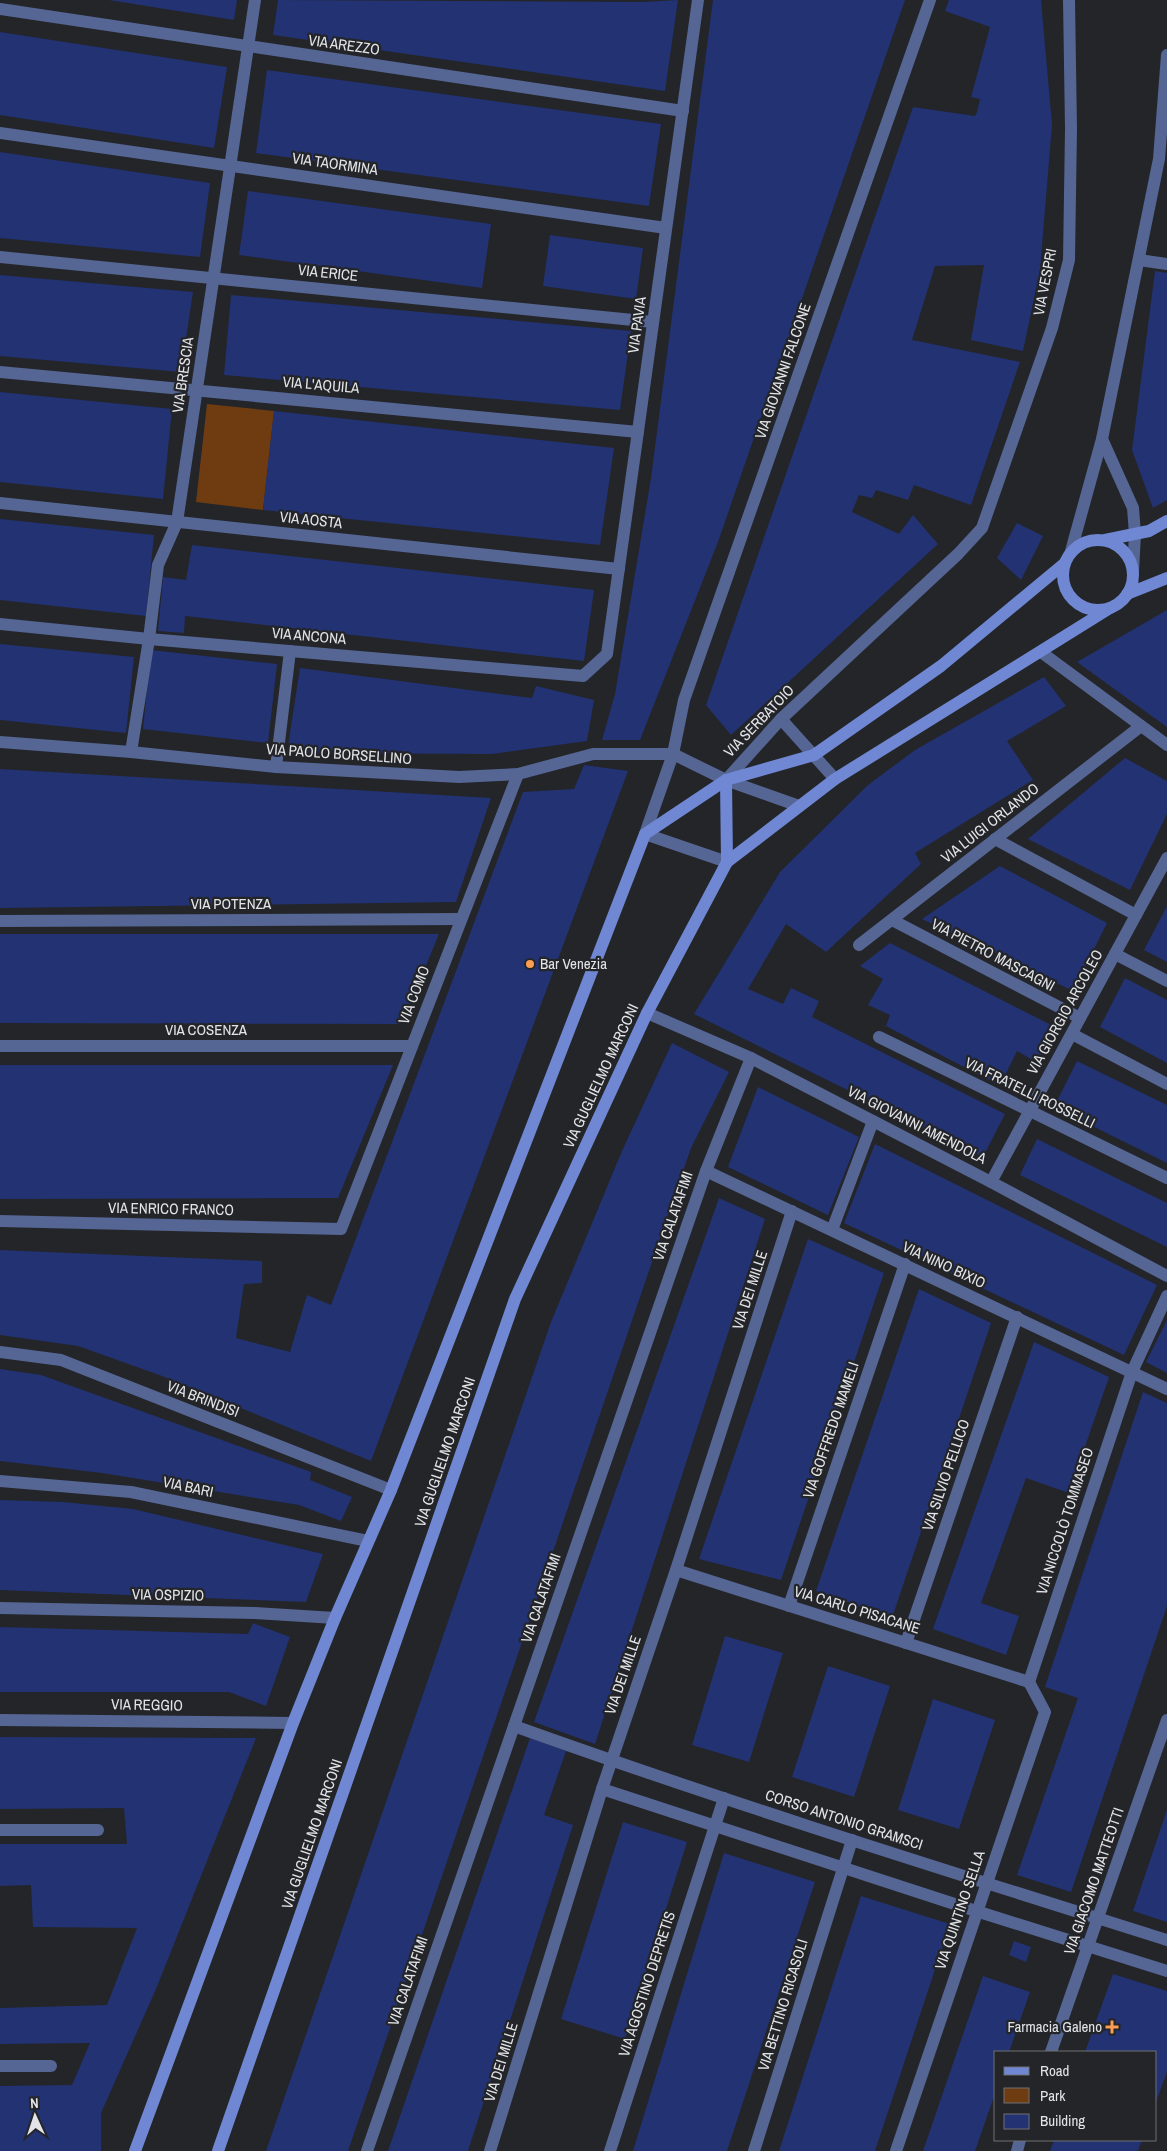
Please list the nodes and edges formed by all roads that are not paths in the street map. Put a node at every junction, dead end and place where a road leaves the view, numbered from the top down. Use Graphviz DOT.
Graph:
graph roads {
  1 [pos="255,0"];
  2 [pos="698,0"];
  3 [pos="930,0"];
  4 [pos="1069,0"];
  5 [pos="0,9"];
  6 [pos="248,47"];
  7 [pos="1167,55"];
  8 [pos="1165,89"];
  9 [pos="682,111"];
  10 [pos="0,132"];
  11 [pos="1163,157"];
  12 [pos="230,166"];
  13 [pos="666,228"];
  14 [pos="0,257"];
  15 [pos="1139,260"];
  16 [pos="1167,264"];
  17 [pos="214,278"];
  18 [pos="653,322"];
  19 [pos="0,372"];
  20 [pos="197,390"];
  21 [pos="638,432"];
  22 [pos="1102,439"];
  23 [pos="0,503"];
  24 [pos="1167,521"];
  25 [pos="177,522"];
  26 [pos="982,528"];
  27 [pos="1135,534"];
  28 [pos="1105,540"];
  29 [pos="1071,551"];
  30 [pos="1064,563"];
  31 [pos="619,570"];
  32 [pos="1133,572"];
  33 [pos="1167,578"];
  34 [pos="1127,594"];
  35 [pos="1110,608"];
  36 [pos="0,624"];
  37 [pos="149,639"];
  38 [pos="290,650"];
  39 [pos="1041,652"];
  40 [pos="607,654"];
  41 [pos="781,719"];
  42 [pos="1141,726"];
  43 [pos="0,742"];
  44 [pos="1167,745"];
  45 [pos="131,752"];
  46 [pos="674,754"];
  47 [pos="814,754"];
  48 [pos="276,767"];
  49 [pos="518,774"];
  50 [pos="835,779"];
  51 [pos="726,780"];
  52 [pos="799,806"];
  53 [pos="645,834"];
  54 [pos="996,839"];
  55 [pos="1167,858"];
  56 [pos="727,862"];
  57 [pos="1136,915"];
  58 [pos="461,918"];
  59 [pos="892,920"];
  60 [pos="0,921"];
  61 [pos="859,945"];
  62 [pos="1115,954"];
  63 [pos="1167,981"];
  64 [pos="647,1013"];
  65 [pos="1080,1018"];
  66 [pos="1072,1034"];
  67 [pos="880,1037"];
  68 [pos="0,1046"];
  69 [pos="412,1046"];
  70 [pos="751,1058"];
  71 [pos="1167,1084"];
  72 [pos="1029,1112"];
  73 [pos="873,1121"];
  74 [pos="706,1171"];
  75 [pos="1167,1178"];
  76 [pos="991,1182"];
  77 [pos="792,1211"];
  78 [pos="0,1221"];
  79 [pos="340,1229"];
  80 [pos="832,1230"];
  81 [pos="905,1264"];
  82 [pos="1167,1276"];
  83 [pos="1167,1296"];
  84 [pos="1017,1317"];
  85 [pos="0,1352"];
  86 [pos="1132,1372"];
  87 [pos="1167,1389"];
  88 [pos="0,1481"];
  89 [pos="391,1490"];
  90 [pos="368,1541"];
  91 [pos="676,1570"];
  92 [pos="789,1606"];
  93 [pos="0,1608"];
  94 [pos="335,1618"];
  95 [pos="906,1642"];
  96 [pos="1029,1682"];
  97 [pos="0,1720"];
  98 [pos="1167,1720"];
  99 [pos="293,1723"];
  100 [pos="514,1726"];
  101 [pos="612,1761"];
  102 [pos="602,1789"];
  103 [pos="724,1798"];
  104 [pos="714,1826"];
  105 [pos="0,1830"];
  106 [pos="98,1830"];
  107 [pos="852,1840"];
  108 [pos="843,1868"];
  109 [pos="987,1883"];
  110 [pos="976,1912"];
  111 [pos="1098,1918"];
  112 [pos="1167,1940"];
  113 [pos="1088,1946"];
  114 [pos="1167,1971"];
  115 [pos="1051,2051"];
  116 [pos="0,2066"];
  117 [pos="51,2066"];
  118 [pos="135,2151"];
  119 [pos="218,2151"];
  120 [pos="367,2151"];
  121 [pos="490,2151"];
  122 [pos="610,2151"];
  123 [pos="754,2151"];
  124 [pos="896,2151"];
  1 -- 6 [label="street, VIA BRESCIA"];
  2 -- 9 [label="street, VIA PAVIA"];
  3 -- 46 [label="street, VIA GIOVANNI FALCONE"];
  4 -- 26 [label="street, VIA VESPRI"];
  5 -- 6 [label="street, VIA AREZZO"];
  6 -- 9 [label="street, VIA AREZZO"];
  6 -- 12 [label="street, VIA BRESCIA"];
  7 -- 8 [label="street"];
  8 -- 11 [label="street"];
  9 -- 13 [label="street, VIA PAVIA"];
  10 -- 12 [label="street, VIA TAORMINA"];
  11 -- 15 [label="street"];
  12 -- 13 [label="street, VIA TAORMINA"];
  12 -- 17 [label="street, VIA BRESCIA"];
  13 -- 18 [label="street, VIA PAVIA"];
  14 -- 17 [label="street, VIA ERICE"];
  15 -- 16 [label="street"];
  15 -- 22 [label="street"];
  17 -- 18 [label="street, VIA ERICE"];
  17 -- 20 [label="street, VIA BRESCIA"];
  18 -- 21 [label="street, VIA PAVIA"];
  19 -- 20 [label="street, VIA L'AQUILA"];
  20 -- 21 [label="street, VIA L'AQUILA"];
  20 -- 25 [label="street, VIA BRESCIA"];
  21 -- 31 [label="street, VIA PAVIA"];
  22 -- 27 [label="street"];
  22 -- 29 [label="street"];
  23 -- 25 [label="street, VIA AOSTA"];
  24 -- 27 [label="street"];
  25 -- 31 [label="street, VIA AOSTA"];
  25 -- 37 [label="street, VIA BRESCIA"];
  26 -- 41 [label="street, VIA SERBATOIO"];
  27 -- 28 [label="street"];
  27 -- 32 [label="street"];
  28 -- 29 [label="street"];
  28 -- 32 [label="street"];
  29 -- 30 [label="street"];
  30 -- 35 [label="street"];
  30 -- 47 [label="street, VIA SERBATOIO"];
  31 -- 40 [label="street, VIA PAVIA"];
  32 -- 34 [label="street"];
  33 -- 34 [label="street"];
  34 -- 35 [label="street"];
  35 -- 39 [label="street"];
  36 -- 37 [label="street, VIA ANCONA"];
  37 -- 38 [label="street, VIA ANCONA"];
  37 -- 45 [label="street, VIA BRESCIA"];
  38 -- 40 [label="street, VIA ANCONA"];
  38 -- 48 [label="street"];
  39 -- 42 [label="street"];
  39 -- 50 [label="street"];
  41 -- 47 [label="street"];
  41 -- 51 [label="street, VIA SERBATOIO"];
  42 -- 44 [label="street"];
  42 -- 54 [label="street, VIA LUIGI ORLANDO"];
  43 -- 45 [label="street, VIA PAOLO BORSELLINO"];
  45 -- 48 [label="street, VIA PAOLO BORSELLINO"];
  46 -- 49 [label="street, VIA PAOLO BORSELLINO"];
  46 -- 51 [label="street"];
  46 -- 53 [label="street, VIA GIOVANNI FALCONE"];
  47 -- 50 [label="street"];
  47 -- 51 [label="street, VIA SERBATOIO"];
  48 -- 49 [label="street, VIA PAOLO BORSELLINO"];
  49 -- 58 [label="street, VIA COMO"];
  50 -- 52 [label="street"];
  51 -- 52 [label="street"];
  51 -- 53 [label="street"];
  51 -- 56 [label="street, VIA GUGLIELMO MARCONI"];
  52 -- 56 [label="street"];
  53 -- 56 [label="street"];
  53 -- 89 [label="street"];
  54 -- 57 [label="street"];
  54 -- 59 [label="street, VIA LUIGI ORLANDO"];
  55 -- 57 [label="street, VIA GIORGIO ARCOLEO"];
  56 -- 64 [label="street, VIA GUGLIELMO MARCONI"];
  57 -- 62 [label="street, VIA GIORGIO ARCOLEO"];
  58 -- 60 [label="street, VIA POTENZA"];
  58 -- 69 [label="street, VIA COMO"];
  59 -- 61 [label="street, VIA LUIGI ORLANDO"];
  59 -- 65 [label="street, VIA PIETRO MASCAGNI"];
  62 -- 63 [label="street"];
  62 -- 65 [label="street, VIA GIORGIO ARCOLEO"];
  64 -- 70 [label="street, VIA GIOVANNI AMENDOLA"];
  64 -- 119 [label="street, VIA GUGLIELMO MARCONI"];
  65 -- 66 [label="street, VIA GIORGIO ARCOLEO"];
  66 -- 71 [label="street"];
  66 -- 72 [label="street, VIA GIORGIO ARCOLEO"];
  67 -- 72 [label="street, VIA FRATELLI ROSSELLI"];
  68 -- 69 [label="street, VIA COSENZA"];
  69 -- 79 [label="street, VIA COMO"];
  70 -- 73 [label="street, VIA GIOVANNI AMENDOLA"];
  70 -- 74 [label="street, VIA CALATAFIMI"];
  72 -- 75 [label="street, VIA FRATELLI ROSSELLI"];
  72 -- 76 [label="street, VIA GIORGIO ARCOLEO"];
  73 -- 76 [label="street, VIA GIOVANNI AMENDOLA"];
  73 -- 80 [label="street"];
  74 -- 77 [label="street, VIA NINO BIXIO"];
  74 -- 100 [label="street, VIA CALATAFIMI"];
  76 -- 82 [label="street, VIA GIOVANNI AMENDOLA"];
  77 -- 80 [label="street, VIA NINO BIXIO"];
  77 -- 91 [label="street, VIA DEI MILLE"];
  78 -- 79 [label="street, VIA ENRICO FRANCO"];
  80 -- 81 [label="street, VIA NINO BIXIO"];
  81 -- 84 [label="street, VIA NINO BIXIO"];
  81 -- 92 [label="street, VIA GOFFREDO MAMELI"];
  83 -- 86 [label="street, VIA NICCOLÒ TOMMASEO"];
  84 -- 86 [label="street, VIA NINO BIXIO"];
  84 -- 95 [label="street, VIA SILVIO PELLICO"];
  85 -- 89 [label="street, VIA BRINDISI"];
  86 -- 87 [label="street, VIA NINO BIXIO"];
  86 -- 96 [label="street, VIA NICCOLÒ TOMMASEO"];
  88 -- 90 [label="street, VIA BARI"];
  89 -- 90 [label="street"];
  90 -- 94 [label="street"];
  91 -- 92 [label="street, VIA CARLO PISACANE"];
  91 -- 101 [label="street, VIA DEI MILLE"];
  92 -- 95 [label="street, VIA CARLO PISACANE"];
  93 -- 94 [label="street, VIA OSPIZIO"];
  94 -- 99 [label="street"];
  95 -- 96 [label="street, VIA CARLO PISACANE"];
  96 -- 109 [label="street, VIA QUINTINO SELLA"];
  97 -- 99 [label="street, VIA REGGIO"];
  98 -- 111 [label="street, VIA GIACOMO MATTEOTTI"];
  99 -- 118 [label="street"];
  100 -- 101 [label="street, CORSO ANTONIO GRAMSCI"];
  100 -- 120 [label="street, VIA CALATAFIMI"];
  101 -- 102 [label="street, VIA DEI MILLE"];
  101 -- 103 [label="street, CORSO ANTONIO GRAMSCI"];
  102 -- 104 [label="street"];
  102 -- 121 [label="street, VIA DEI MILLE"];
  103 -- 104 [label="street, VIA AGOSTINO DEPRETIS"];
  103 -- 107 [label="street, CORSO ANTONIO GRAMSCI"];
  104 -- 108 [label="street"];
  104 -- 122 [label="street, VIA AGOSTINO DEPRETIS"];
  105 -- 106 [label="street"];
  107 -- 108 [label="street, VIA BETTINO RICASOLI"];
  107 -- 109 [label="street, CORSO ANTONIO GRAMSCI"];
  108 -- 110 [label="street"];
  108 -- 123 [label="street, VIA BETTINO RICASOLI"];
  109 -- 110 [label="street, VIA QUINTINO SELLA"];
  109 -- 111 [label="street, CORSO ANTONIO GRAMSCI"];
  110 -- 113 [label="street"];
  110 -- 124 [label="street, VIA QUINTINO SELLA"];
  111 -- 112 [label="street, CORSO ANTONIO GRAMSCI"];
  111 -- 113 [label="street, VIA GIACOMO MATTEOTTI"];
  113 -- 114 [label="street"];
  113 -- 115 [label="street, VIA GIACOMO MATTEOTTI"];
  116 -- 117 [label="street"];
}
